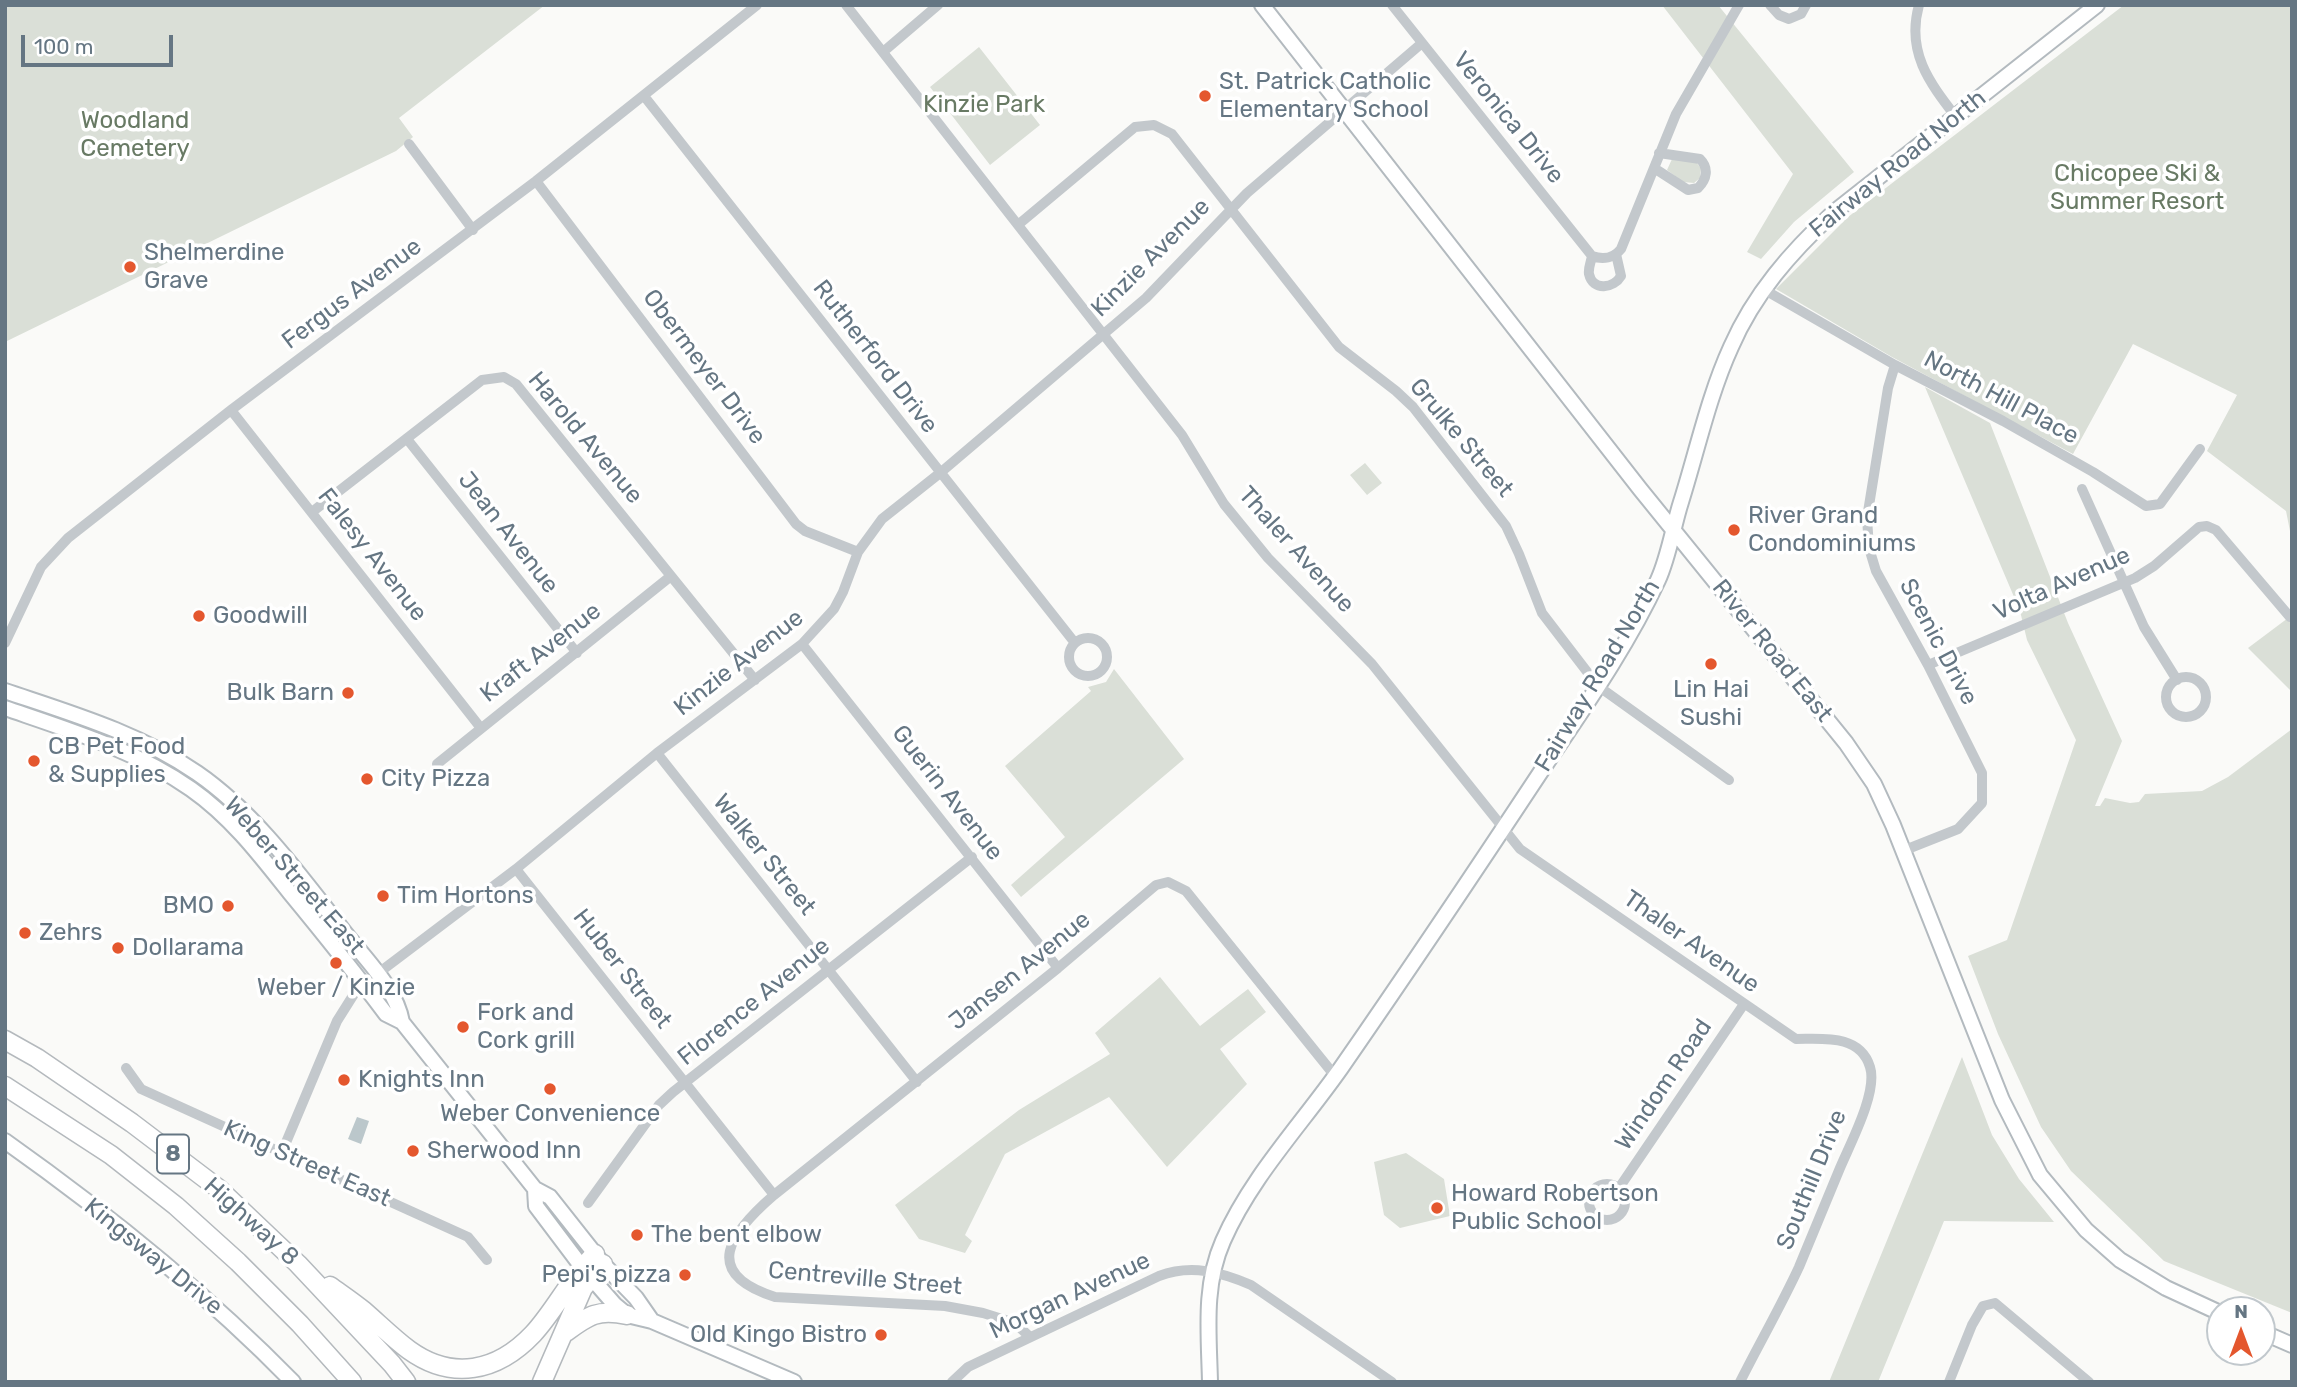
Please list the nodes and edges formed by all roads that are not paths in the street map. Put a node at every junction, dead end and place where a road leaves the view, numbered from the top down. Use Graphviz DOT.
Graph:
graph roads {
  1 [pos="757,5"];
  2 [pos="846,5"];
  3 [pos="938,5"];
  4 [pos="1262,5"];
  5 [pos="1392,5"];
  6 [pos="1739,5"];
  7 [pos="1770,5"];
  8 [pos="1806,5"];
  9 [pos="1919,5"];
  10 [pos="2097,5"];
  11 [pos="1422,43"];
  12 [pos="883,52"];
  13 [pos="644,96"];
  14 [pos="1344,111"];
  15 [pos="1956,117"];
  16 [pos="409,144"];
  17 [pos="1659,153"];
  18 [pos="1654,168"];
  19 [pos="536,181"];
  20 [pos="1230,210"];
  21 [pos="1019,224"];
  22 [pos="473,229"];
  23 [pos="1616,254"];
  24 [pos="1592,256"];
  25 [pos="1763,289"];
  26 [pos="1104,335"];
  27 [pos="1895,365"];
  28 [pos="231,410"];
  29 [pos="407,439"];
  30 [pos="2200,449"];
  31 [pos="940,473"];
  32 [pos="2082,489"];
  33 [pos="312,512"];
  34 [pos="1673,529"];
  35 [pos="858,552"];
  36 [pos="671,576"];
  37 [pos="2124,582"];
  38 [pos="2290,617"];
  39 [pos="5,643"];
  40 [pos="1075,643"];
  41 [pos="802,644"];
  42 [pos="577,653"];
  43 [pos="1928,665"];
  44 [pos="755,680"];
  45 [pos="2177,680"];
  46 [pos="1598,686"];
  47 [pos="5,691"];
  48 [pos="5,708"];
  49 [pos="480,727"];
  50 [pos="657,753"];
  51 [pos="437,764"];
  52 [pos="1729,780"];
  53 [pos="1503,830"];
  54 [pos="1905,850"];
  55 [pos="972,857"];
  56 [pos="516,869"];
  57 [pos="1058,968"];
  58 [pos="828,969"];
  59 [pos="377,975"];
  60 [pos="363,986"];
  61 [pos="1744,1004"];
  62 [pos="402,1022"];
  63 [pos="1796,1040"];
  64 [pos="5,1041"];
  65 [pos="126,1068"];
  66 [pos="1335,1076"];
  67 [pos="917,1082"];
  68 [pos="686,1084"];
  69 [pos="5,1086"];
  70 [pos="5,1141"];
  71 [pos="282,1152"];
  72 [pos="1619,1188"];
  73 [pos="535,1189"];
  74 [pos="774,1195"];
  75 [pos="589,1203"];
  76 [pos="599,1259"];
  77 [pos="487,1260"];
  78 [pos="298,1264"];
  79 [pos="1213,1272"];
  80 [pos="586,1273"];
  81 [pos="735,1276"];
  82 [pos="2206,1307"];
  83 [pos="627,1315"];
  84 [pos="652,1321"];
  85 [pos="563,1334"];
  86 [pos="1030,1338"];
  87 [pos="293,1382"];
  88 [pos="352,1382"];
  89 [pos="405,1382"];
  90 [pos="542,1382"];
  91 [pos="794,1382"];
  92 [pos="952,1382"];
  93 [pos="1210,1382"];
  94 [pos="1392,1382"];
  95 [pos="1740,1382"];
  96 [pos="1949,1382"];
  97 [pos="2089,1382"];
  1 -- 13 [label="street, Fergus Avenue"];
  2 -- 12 [label="street, Thaler Avenue"];
  3 -- 12 [label="street"];
  4 -- 14 [label="main road, River Road East"];
  5 -- 11 [label="street, Veronica Drive"];
  6 -- 17 [label="street, Veronica Drive"];
  7 -- 8 [label="street"];
  9 -- 15 [label="street"];
  10 -- 15 [label="main road, Fairway Road North"];
  11 -- 14 [label="street, Kinzie Avenue"];
  11 -- 24 [label="street, Veronica Drive"];
  12 -- 21 [label="street, Thaler Avenue"];
  13 -- 19 [label="street, Fergus Avenue"];
  13 -- 31 [label="street, Rutherford Drive"];
  14 -- 20 [label="street, Kinzie Avenue"];
  14 -- 34 [label="main road, River Road East"];
  15 -- 25 [label="main road, Fairway Road North"];
  16 -- 22 [label="street"];
  17 -- 18 [label="street, Veronica Drive"];
  17 -- 18 [label="street"];
  18 -- 23 [label="street, Veronica Drive"];
  19 -- 22 [label="street, Fergus Avenue"];
  19 -- 35 [label="street, Obermeyer Drive"];
  20 -- 21 [label="street, Grulke Street"];
  20 -- 26 [label="street, Kinzie Avenue"];
  20 -- 46 [label="street, Grulke Street"];
  21 -- 26 [label="street, Thaler Avenue"];
  22 -- 28 [label="street, Fergus Avenue"];
  23 -- 24 [label="street"];
  23 -- 24 [label="street, Veronica Drive"];
  25 -- 27 [label="street, North Hill Place"];
  25 -- 34 [label="main road, Fairway Road North"];
  26 -- 31 [label="street, Kinzie Avenue"];
  26 -- 53 [label="street, Thaler Avenue"];
  27 -- 30 [label="street, North Hill Place"];
  27 -- 43 [label="street, Scenic Drive"];
  28 -- 33 [label="street, Falesy Avenue"];
  28 -- 39 [label="street, Fergus Avenue"];
  29 -- 33 [label="street, Harold Avenue"];
  29 -- 36 [label="street, Harold Avenue"];
  29 -- 42 [label="street, Jean Avenue"];
  31 -- 35 [label="street, Kinzie Avenue"];
  31 -- 40 [label="street, Rutherford Drive"];
  32 -- 37 [label="street"];
  33 -- 49 [label="street, Falesy Avenue"];
  34 -- 46 [label="main road, Fairway Road North"];
  34 -- 54 [label="main road, River Road East"];
  35 -- 41 [label="street, Kinzie Avenue"];
  36 -- 42 [label="street, Kraft Avenue"];
  36 -- 44 [label="street, Harold Avenue"];
  37 -- 38 [label="street, Volta Avenue"];
  37 -- 43 [label="street, Volta Avenue"];
  37 -- 45 [label="street"];
  41 -- 44 [label="street, Kinzie Avenue"];
  41 -- 55 [label="street, Guerin Avenue"];
  42 -- 49 [label="street, Kraft Avenue"];
  43 -- 54 [label="street, Scenic Drive"];
  44 -- 50 [label="street, Kinzie Avenue"];
  45 -- 45 [label="street"];
  46 -- 52 [label="street, Grulke Street"];
  46 -- 53 [label="main road, Fairway Road North"];
  47 -- 59 [label="main road, Weber Street East"];
  48 -- 60 [label="main road, Weber Street East"];
  49 -- 51 [label="street, Kraft Avenue"];
  50 -- 56 [label="street, Kinzie Avenue"];
  50 -- 58 [label="street, Walker Street"];
  53 -- 61 [label="street, Thaler Avenue"];
  53 -- 66 [label="main road, Fairway Road North"];
  54 -- 82 [label="main road, River Road East"];
  55 -- 57 [label="street, Guerin Avenue"];
  55 -- 58 [label="street, Florence Avenue"];
  56 -- 59 [label="street, Kinzie Avenue"];
  56 -- 68 [label="street, Huber Street"];
  57 -- 66 [label="street, Jansen Avenue"];
  57 -- 67 [label="street, Jansen Avenue"];
  58 -- 67 [label="street, Walker Street"];
  58 -- 68 [label="street, Florence Avenue"];
  59 -- 60 [label="street, Kinzie Avenue"];
  59 -- 62 [label="main road, Weber Street East"];
  60 -- 62 [label="main road, Weber Street East"];
  60 -- 71 [label="street, Kinzie Avenue"];
  61 -- 63 [label="street, Thaler Avenue"];
  61 -- 72 [label="street, Windom Road"];
  62 -- 73 [label="main road, Weber Street East"];
  63 -- 95 [label="street, Southill Drive"];
  64 -- 78 [label="highway, Highway 8 / 8"];
  65 -- 71 [label="street, King Street East"];
  66 -- 79 [label="main road, Fairway Road North"];
  67 -- 74 [label="street, Jansen Avenue"];
  68 -- 74 [label="street, Huber Street"];
  68 -- 75 [label="street, Florence Avenue"];
  69 -- 88 [label="highway, Highway 8 / 8"];
  70 -- 87 [label="main road, Kingsway Drive"];
  71 -- 77 [label="street, King Street East"];
  73 -- 76 [label="main road, Weber Street East"];
  73 -- 80 [label="main road"];
  74 -- 81 [label="street, Jansen Avenue"];
  76 -- 80 [label="highway"];
  76 -- 84 [label="main road"];
  78 -- 80 [label="highway"];
  78 -- 89 [label="highway, Highway 8 / 8"];
  79 -- 86 [label="street, Morgan Avenue"];
  79 -- 93 [label="main road, Fairway Road North"];
  79 -- 94 [label="street, Morgan Avenue"];
  80 -- 83 [label="main road"];
  80 -- 85 [label="highway"];
  81 -- 86 [label="street, Centreville Street"];
  83 -- 84 [label="main road"];
  83 -- 85 [label="highway"];
  84 -- 91 [label="main road"];
  85 -- 90 [label="highway"];
  86 -- 92 [label="street, Morgan Avenue"];
  96 -- 97 [label="street"];
}
